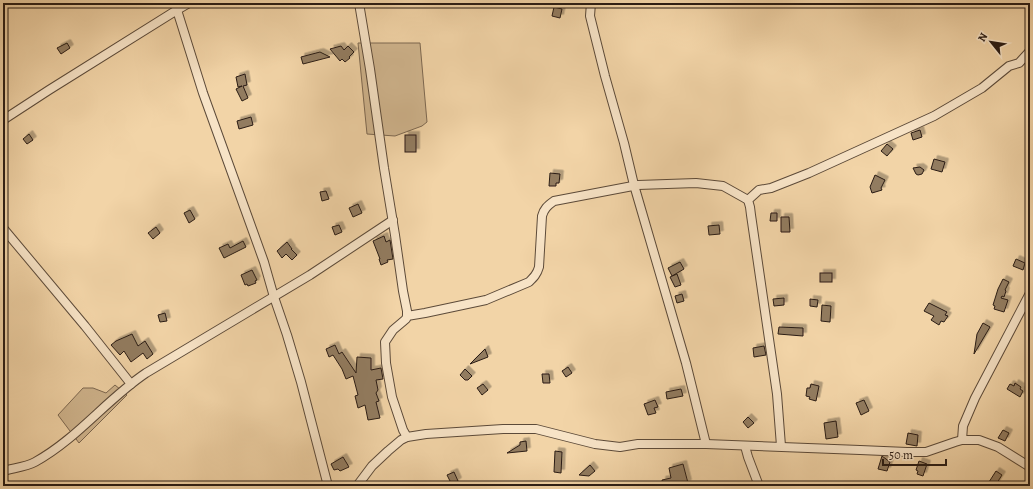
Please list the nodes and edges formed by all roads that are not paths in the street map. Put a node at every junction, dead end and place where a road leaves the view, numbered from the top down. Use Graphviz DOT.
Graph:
graph roads {
  1 [pos="189,3"];
  2 [pos="359,3"];
  3 [pos="591,3"];
  4 [pos="177,10"];
  5 [pos="1030,51"];
  6 [pos="3,120"];
  7 [pos="634,185"];
  8 [pos="748,200"];
  9 [pos="392,220"];
  10 [pos="3,228"];
  11 [pos="1030,293"];
  12 [pos="274,297"];
  13 [pos="408,316"];
  14 [pos="131,384"];
  15 [pos="407,437"];
  16 [pos="962,440"];
  17 [pos="706,444"];
  18 [pos="745,446"];
  19 [pos="781,446"];
  20 [pos="1030,467"];
  21 [pos="3,472"];
  22 [pos="328,486"];
  23 [pos="357,486"];
  24 [pos="759,486"];
  1 -- 4 [label="street"];
  2 -- 9 [label="street"];
  3 -- 7 [label="street"];
  4 -- 6 [label="street"];
  4 -- 12 [label="street"];
  5 -- 8 [label="street"];
  7 -- 8 [label="street"];
  7 -- 13 [label="street"];
  7 -- 17 [label="street"];
  8 -- 19 [label="street"];
  9 -- 12 [label="street"];
  9 -- 13 [label="street"];
  10 -- 14 [label="street"];
  11 -- 16 [label="street"];
  12 -- 14 [label="street"];
  12 -- 22 [label="street"];
  13 -- 15 [label="street"];
  14 -- 21 [label="street"];
  15 -- 17 [label="street"];
  15 -- 23 [label="street"];
  16 -- 19 [label="street"];
  16 -- 20 [label="street"];
  17 -- 18 [label="street"];
  18 -- 19 [label="street"];
  18 -- 24 [label="street"];
}
